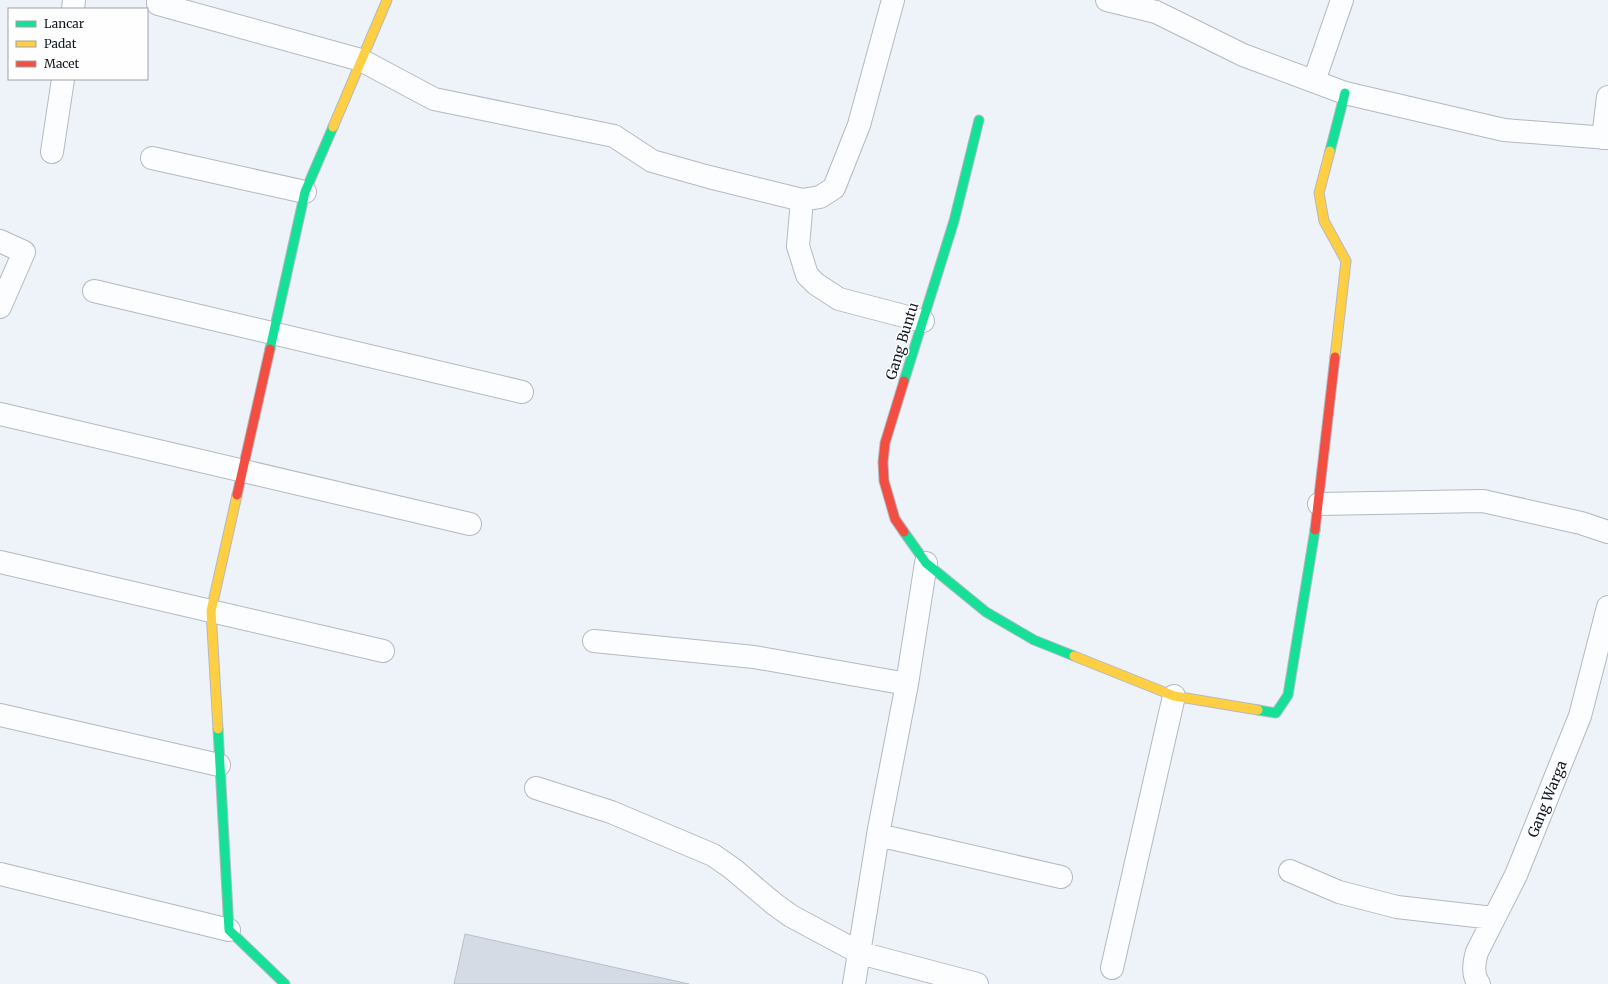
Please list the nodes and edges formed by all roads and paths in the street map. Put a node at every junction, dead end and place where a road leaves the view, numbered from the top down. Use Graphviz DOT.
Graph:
graph roads {
  1 [pos="158,0"];
  2 [pos="387,0"];
  3 [pos="893,0"];
  4 [pos="1107,0"];
  5 [pos="1342,0"];
  6 [pos="361,60"];
  7 [pos="63,80"];
  8 [pos="1314,82"];
  9 [pos="1345,93"];
  10 [pos="1608,97"];
  11 [pos="979,120"];
  12 [pos="1606,138"];
  13 [pos="52,152"];
  14 [pos="152,158"];
  15 [pos="305,192"];
  16 [pos="802,200"];
  17 [pos="0,241"];
  18 [pos="94,291"];
  19 [pos="0,307"];
  20 [pos="923,321"];
  21 [pos="273,333"];
  22 [pos="522,392"];
  23 [pos="0,414"];
  24 [pos="243,470"];
  25 [pos="1319,504"];
  26 [pos="470,524"];
  27 [pos="1608,532"];
  28 [pos="0,562"];
  29 [pos="926,563"];
  30 [pos="1608,607"];
  31 [pos="211,611"];
  32 [pos="594,641"];
  33 [pos="383,651"];
  34 [pos="907,684"];
  35 [pos="1174,696"];
  36 [pos="0,715"];
  37 [pos="220,765"];
  38 [pos="536,788"];
  39 [pos="878,835"];
  40 [pos="1290,871"];
  41 [pos="0,874"];
  42 [pos="1061,877"];
  43 [pos="1493,918"];
  44 [pos="229,930"];
  45 [pos="860,953"];
  46 [pos="1112,968"];
  47 [pos="285,984"];
  48 [pos="854,984"];
  49 [pos="977,984"];
  50 [pos="1479,984"];
  1 -- 6 [label="street"];
  2 -- 6 [label="street"];
  3 -- 16 [label="street"];
  4 -- 8 [label="street"];
  5 -- 8 [label="street"];
  6 -- 15 [label="street"];
  6 -- 16 [label="street"];
  7 -- 13 [label="street"];
  8 -- 9 [label="street"];
  9 -- 12 [label="street"];
  9 -- 25 [label="street"];
  10 -- 12 [label="street"];
  11 -- 20 [label="street, Gang Buntu"];
  14 -- 15 [label="street"];
  15 -- 21 [label="street"];
  16 -- 20 [label="street"];
  17 -- 19 [label="street"];
  18 -- 21 [label="street"];
  20 -- 29 [label="street, Gang Buntu"];
  21 -- 22 [label="street"];
  21 -- 24 [label="street"];
  23 -- 24 [label="street"];
  24 -- 26 [label="street"];
  24 -- 31 [label="street"];
  25 -- 27 [label="street"];
  25 -- 35 [label="street, Gang Buntu"];
  28 -- 31 [label="street"];
  29 -- 34 [label="street"];
  29 -- 35 [label="street, Gang Buntu"];
  30 -- 43 [label="street, Gang Warga"];
  31 -- 33 [label="street"];
  31 -- 37 [label="street"];
  32 -- 34 [label="street"];
  34 -- 39 [label="street"];
  35 -- 46 [label="street"];
  36 -- 37 [label="street"];
  37 -- 44 [label="street"];
  38 -- 45 [label="street"];
  39 -- 42 [label="street"];
  39 -- 45 [label="street"];
  40 -- 43 [label="street"];
  41 -- 44 [label="street"];
  43 -- 50 [label="street, Gang Warga"];
  44 -- 47 [label="street"];
  45 -- 48 [label="street"];
  45 -- 49 [label="street"];
}
